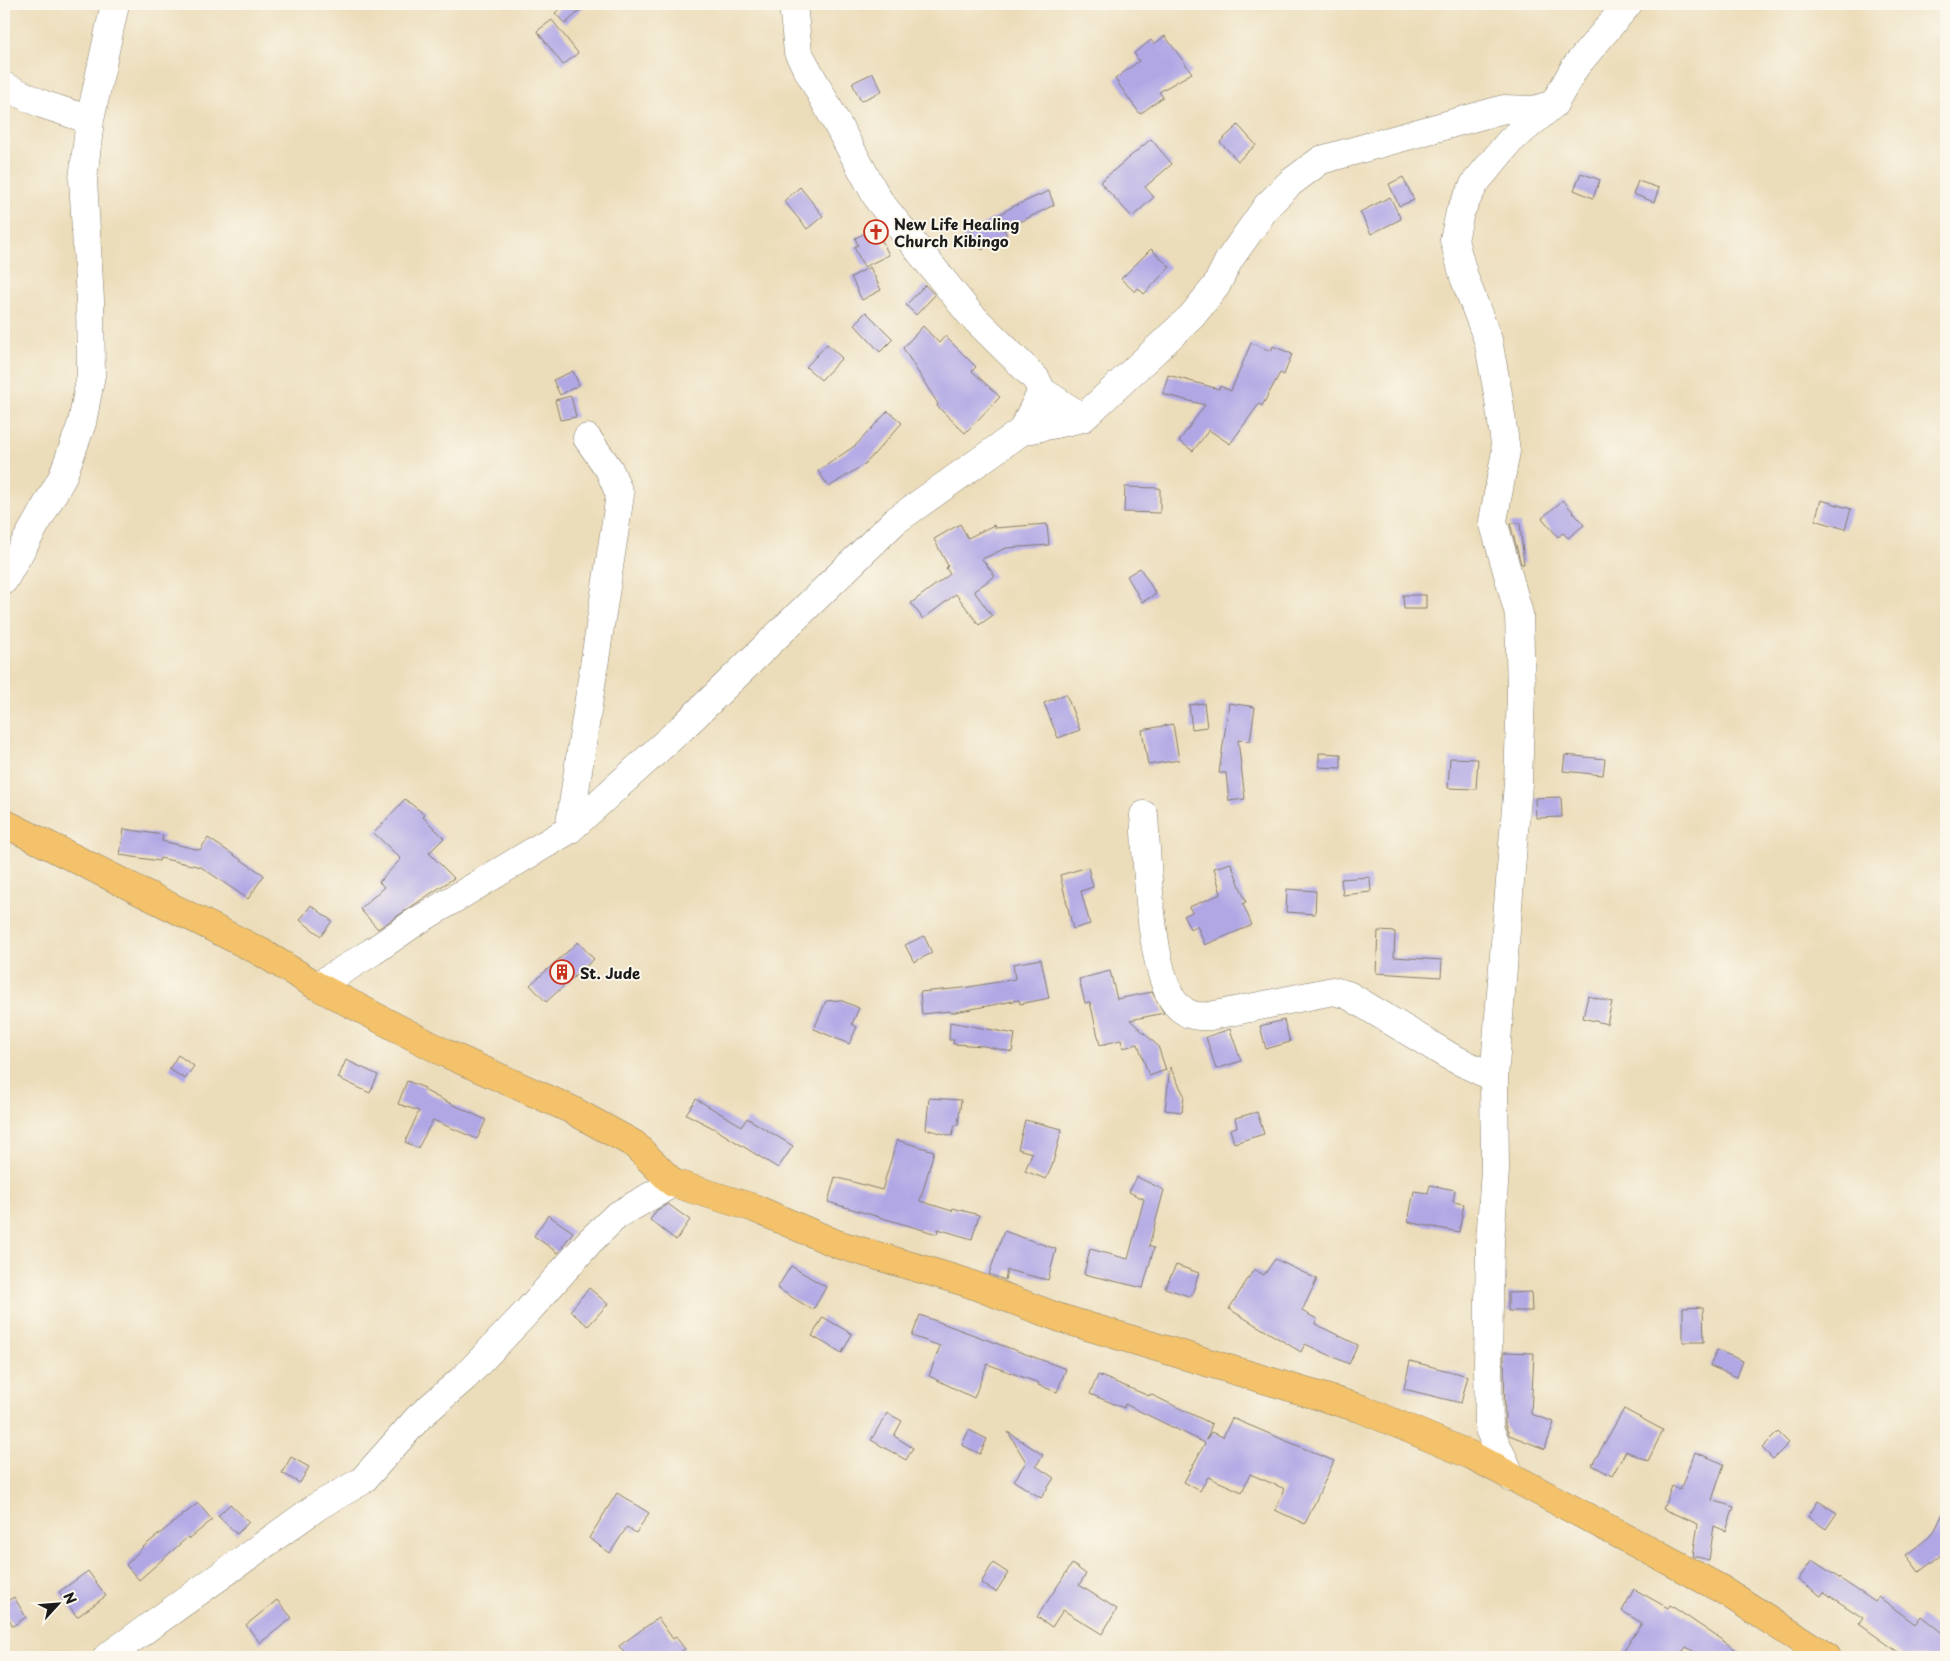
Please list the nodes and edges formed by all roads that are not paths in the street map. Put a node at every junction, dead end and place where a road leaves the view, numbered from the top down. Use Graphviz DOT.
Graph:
graph roads {
  1 [pos="115,4"];
  2 [pos="1628,4"];
  3 [pos="786,6"];
  4 [pos="4,86"];
  5 [pos="1554,104"];
  6 [pos="90,120"];
  7 [pos="1042,391"];
  8 [pos="1083,418"];
  9 [pos="1022,431"];
  10 [pos="586,438"];
  11 [pos="4,579"];
  12 [pos="1144,815"];
  13 [pos="4,823"];
  14 [pos="569,830"];
  15 [pos="317,986"];
  16 [pos="1494,1078"];
  17 [pos="673,1183"];
  18 [pos="1512,1478"];
  19 [pos="107,1657"];
  20 [pos="1827,1657"];
  1 -- 6 [label="street"];
  2 -- 5 [label="street"];
  3 -- 7 [label="street"];
  4 -- 6 [label="street"];
  5 -- 8 [label="street"];
  5 -- 16 [label="street"];
  6 -- 11 [label="street"];
  7 -- 8 [label="street"];
  7 -- 9 [label="street"];
  8 -- 9 [label="street"];
  9 -- 14 [label="street"];
  10 -- 14 [label="street"];
  12 -- 16 [label="street"];
  13 -- 15 [label="main road"];
  14 -- 15 [label="street"];
  15 -- 17 [label="main road"];
  16 -- 18 [label="street"];
  17 -- 18 [label="main road"];
  17 -- 19 [label="street"];
  18 -- 20 [label="main road"];
}
